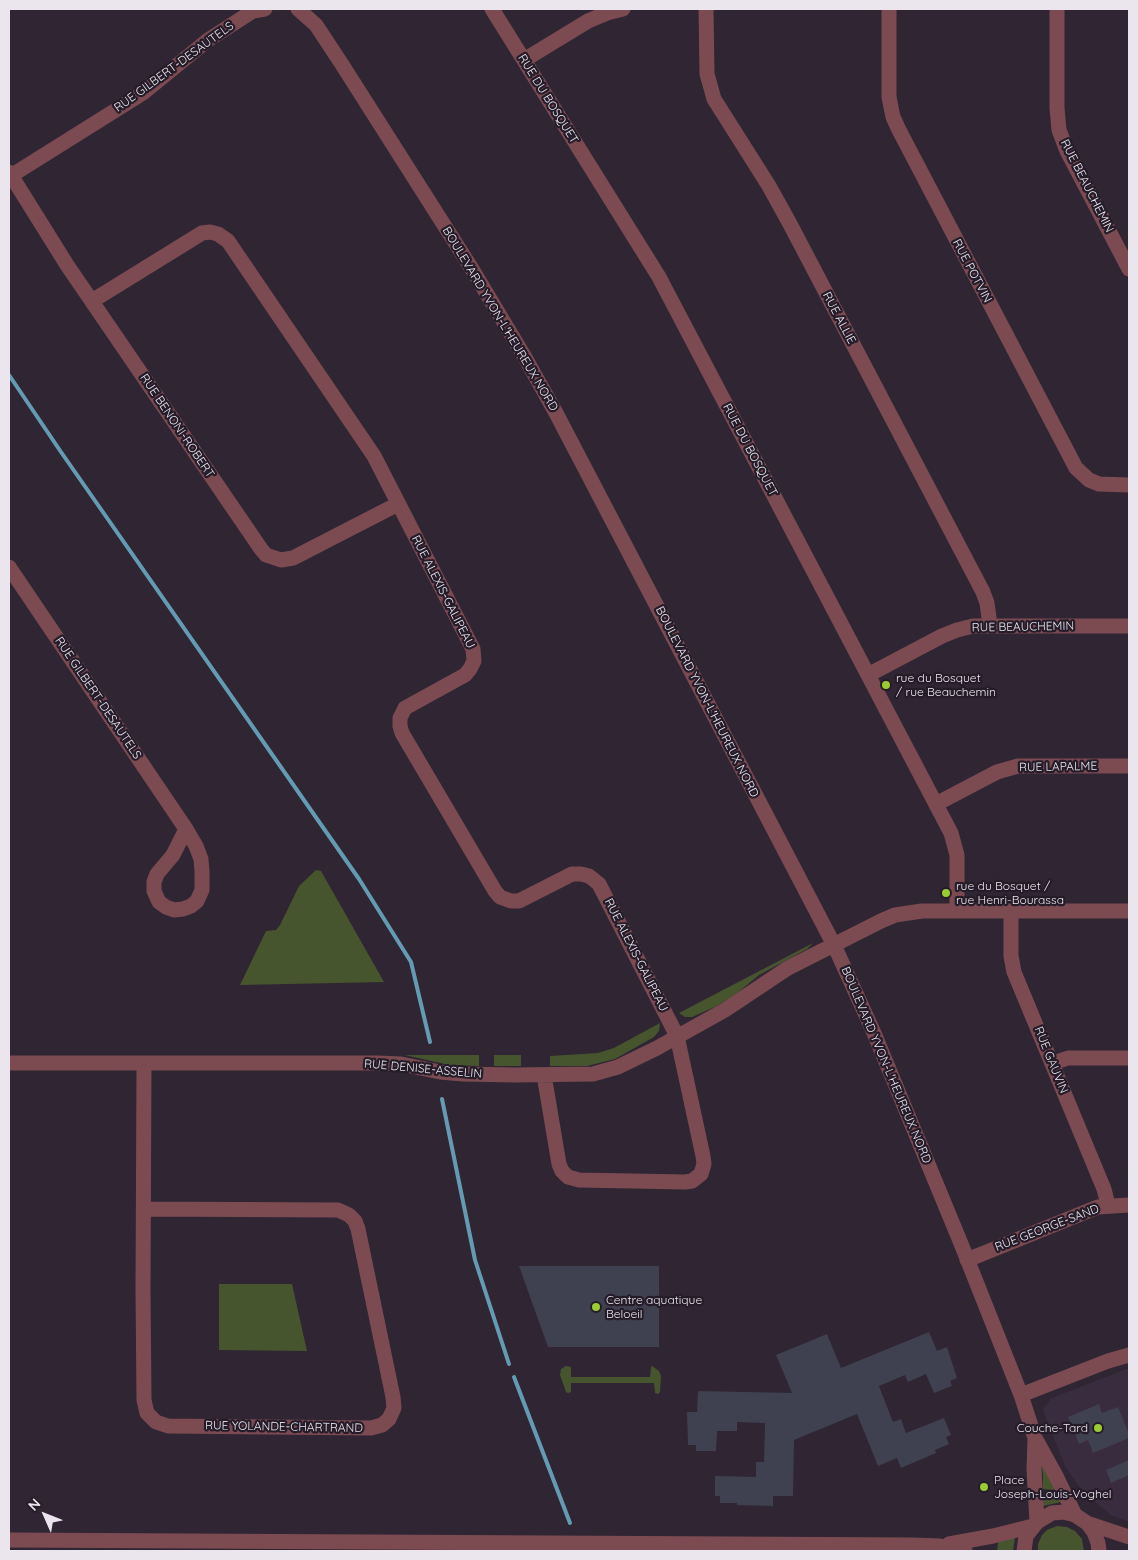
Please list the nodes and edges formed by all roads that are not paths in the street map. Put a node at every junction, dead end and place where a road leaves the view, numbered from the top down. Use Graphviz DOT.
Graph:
graph roads {
  1 [pos="265,9"];
  2 [pos="298,9"];
  3 [pos="492,9"];
  4 [pos="622,9"];
  5 [pos="706,9"];
  6 [pos="889,9"];
  7 [pos="1056,9"];
  8 [pos="524,60"];
  9 [pos="10,175"];
  10 [pos="1129,269"];
  11 [pos="92,301"];
  12 [pos="1129,485"];
  13 [pos="398,504"];
  14 [pos="9,567"];
  15 [pos="990,625"];
  16 [pos="1129,626"];
  17 [pos="868,675"];
  18 [pos="1129,766"];
  19 [pos="936,804"];
  20 [pos="186,829"];
  21 [pos="957,911"];
  22 [pos="1011,911"];
  23 [pos="1129,911"];
  24 [pos="834,945"];
  25 [pos="677,1036"];
  26 [pos="1129,1058"];
  27 [pos="144,1063"];
  28 [pos="1053,1063"];
  29 [pos="9,1064"];
  30 [pos="544,1075"];
  31 [pos="1108,1205"];
  32 [pos="1129,1205"];
  33 [pos="144,1209"];
  34 [pos="967,1260"];
  35 [pos="1129,1355"];
  36 [pos="1021,1396"];
  37 [pos="1035,1438"];
  38 [pos="1081,1519"];
  39 [pos="1035,1524"];
  40 [pos="1129,1536"];
  41 [pos="9,1540"];
  42 [pos="940,1546"];
  43 [pos="965,1551"];
  44 [pos="1024,1551"];
  45 [pos="1099,1551"];
  1 -- 9 [label="street, RUE GILBERT-DESAUTELS"];
  2 -- 24 [label="street, BOULEVARD YVON-L'HEUREUX NORD"];
  3 -- 8 [label="street, RUE DU BOSQUET"];
  4 -- 8 [label="street"];
  5 -- 15 [label="street, RUE ALLIE"];
  6 -- 12 [label="street, RUE POTVIN"];
  7 -- 10 [label="street, RUE BEAUCHEMIN"];
  8 -- 17 [label="street, RUE DU BOSQUET"];
  9 -- 11 [label="street, RUE BENONI-ROBERT"];
  11 -- 13 [label="street, RUE BENONI-ROBERT"];
  11 -- 13 [label="street, RUE ALEXIS-GALIPEAU"];
  13 -- 25 [label="street, RUE ALEXIS-GALIPEAU"];
  14 -- 20 [label="street, RUE GILBERT-DESAUTELS"];
  15 -- 16 [label="street, RUE BEAUCHEMIN"];
  15 -- 17 [label="street, RUE BEAUCHEMIN"];
  17 -- 19 [label="street, RUE DU BOSQUET"];
  18 -- 19 [label="street, RUE LAPALME"];
  19 -- 21 [label="street, RUE DU BOSQUET"];
  20 -- 20 [label="street, RUE GILBERT-DESAUTELS"];
  21 -- 22 [label="street, RUE DENISE-ASSELIN"];
  21 -- 24 [label="street, RUE DENISE-ASSELIN"];
  22 -- 23 [label="street, RUE DENISE-ASSELIN"];
  22 -- 28 [label="street, RUE GAUVIN"];
  24 -- 25 [label="street, RUE DENISE-ASSELIN"];
  24 -- 34 [label="street, BOULEVARD YVON-L'HEUREUX NORD"];
  25 -- 30 [label="street, RUE DENISE-ASSELIN"];
  25 -- 30 [label="street"];
  26 -- 28 [label="street"];
  27 -- 29 [label="street, RUE DENISE-ASSELIN"];
  27 -- 30 [label="street, RUE DENISE-ASSELIN"];
  27 -- 33 [label="street, RUE YOLANDE-CHARTRAND"];
  28 -- 31 [label="street, RUE GAUVIN"];
  31 -- 32 [label="street, RUE GEORGE-SAND"];
  31 -- 34 [label="street, RUE GEORGE-SAND"];
  33 -- 33 [label="street, RUE YOLANDE-CHARTRAND"];
  34 -- 36 [label="street, BOULEVARD YVON-L'HEUREUX NORD"];
  35 -- 36 [label="street"];
  36 -- 37 [label="street, BOULEVARD YVON-L'HEUREUX NORD"];
  37 -- 38 [label="street, BOULEVARD YVON-L'HEUREUX NORD"];
  37 -- 39 [label="street, BOULEVARD YVON-L'HEUREUX NORD"];
  38 -- 39 [label="street"];
  38 -- 40 [label="street"];
  38 -- 45 [label="street, BOULEVARD YVON-L'HEUREUX NORD"];
  39 -- 42 [label="street"];
  39 -- 44 [label="street"];
  41 -- 42 [label="street"];
  42 -- 43 [label="street"];
}
